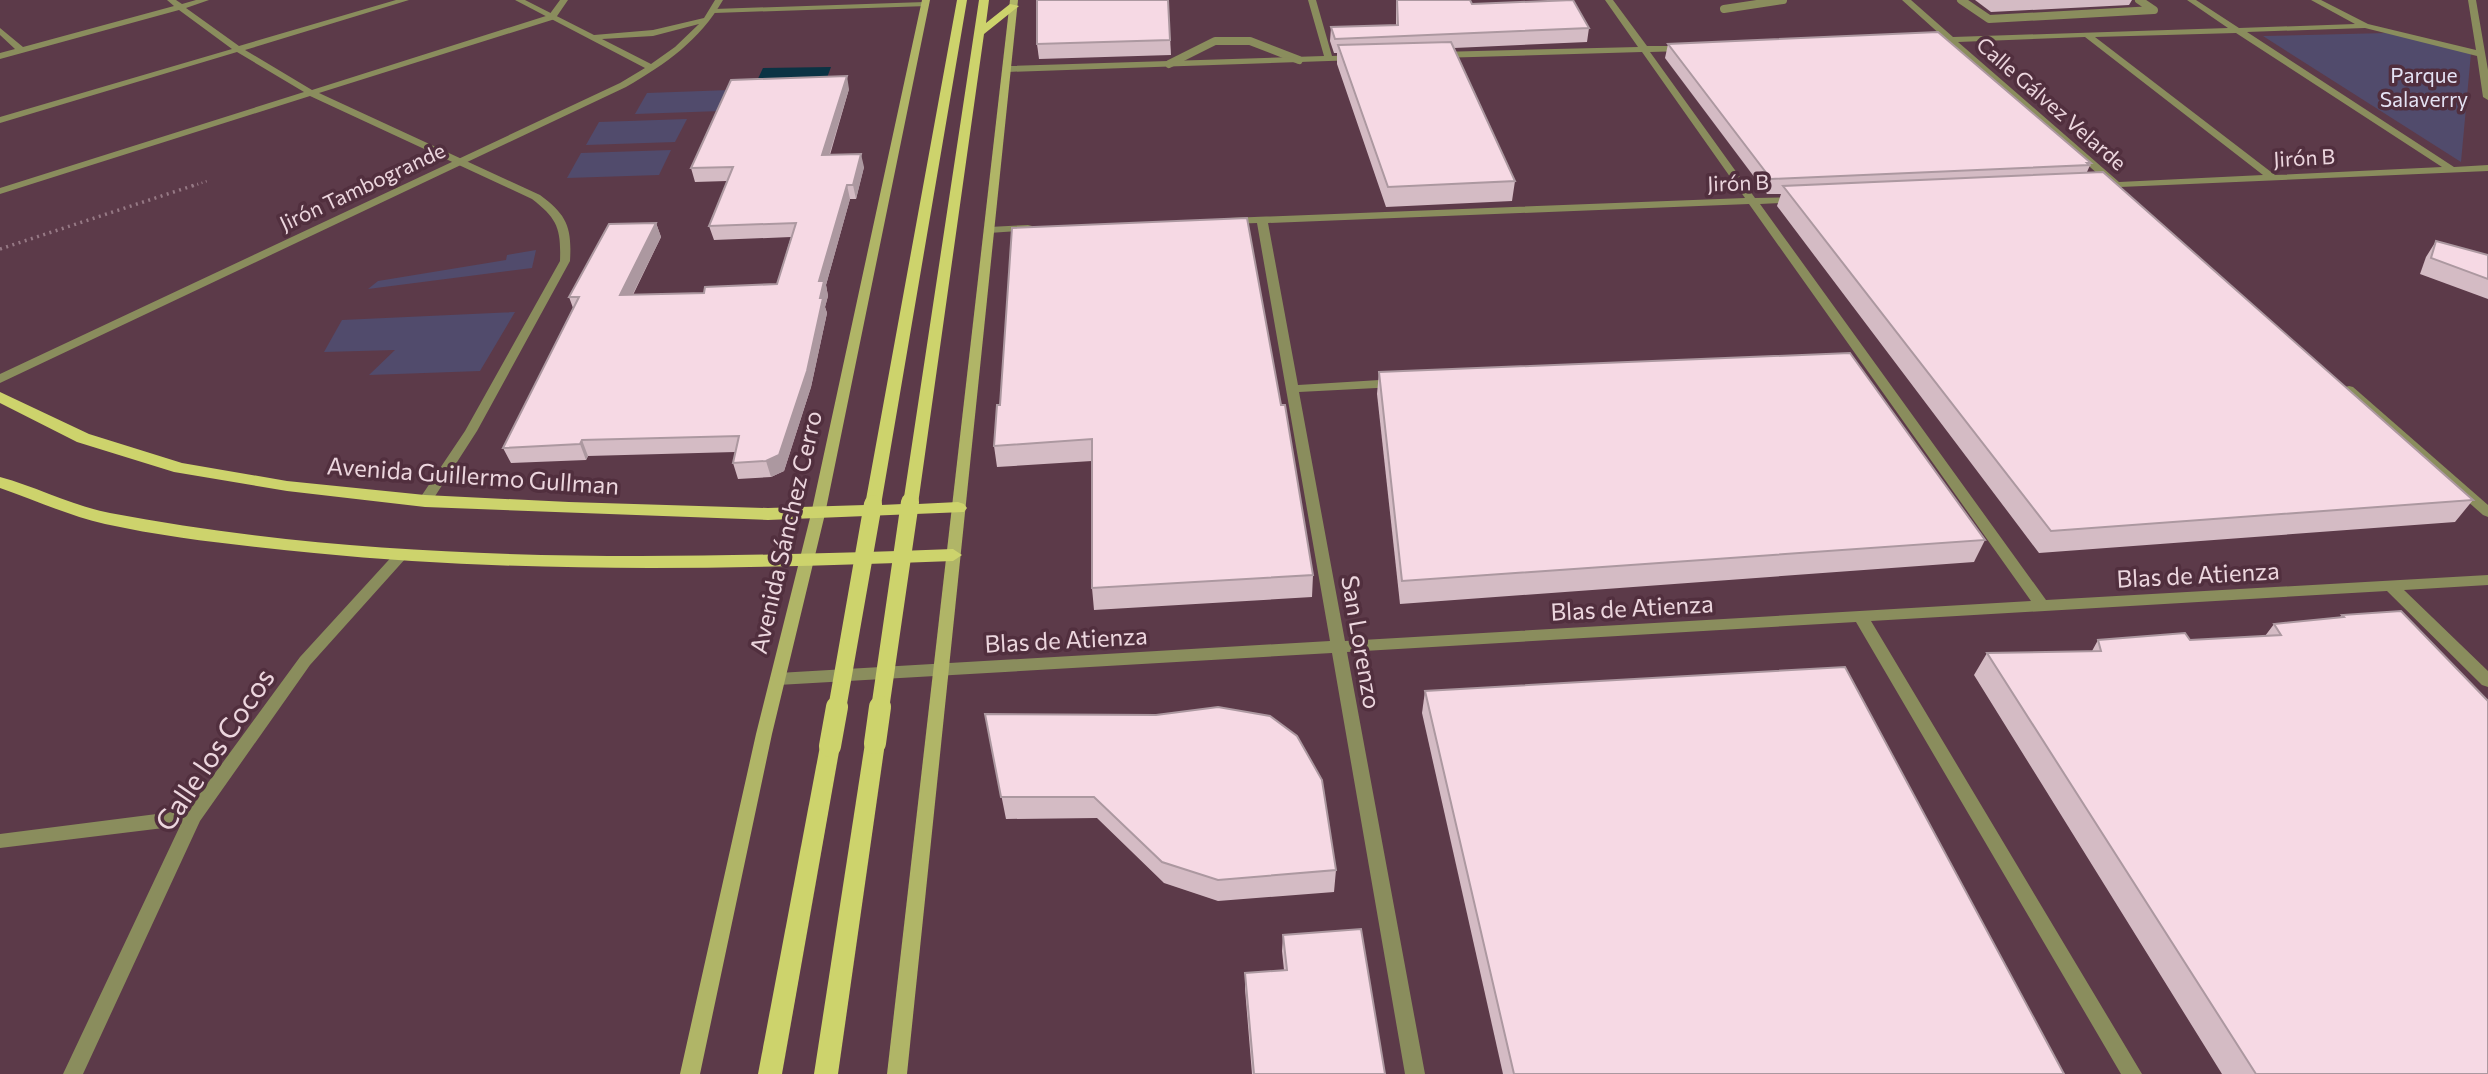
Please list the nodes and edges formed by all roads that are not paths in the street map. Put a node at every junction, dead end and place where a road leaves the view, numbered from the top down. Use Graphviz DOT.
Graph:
graph roads {
  1 [pos="171,0"];
  2 [pos="205,0"];
  3 [pos="405,0"];
  4 [pos="519,0"];
  5 [pos="564,0"];
  6 [pos="719,0"];
  7 [pos="962,0"];
  8 [pos="984,0"];
  9 [pos="1312,0"];
  10 [pos="1609,0"];
  11 [pos="1783,0"];
  12 [pos="1906,0"];
  13 [pos="1961,0"];
  14 [pos="2139,0"];
  15 [pos="2191,0"];
  16 [pos="2315,0"];
  17 [pos="2472,0"];
  18 [pos="926,2"];
  19 [pos="1014,3"];
  20 [pos="182,6"];
  21 [pos="1724,9"];
  22 [pos="712,14"];
  23 [pos="552,17"];
  24 [pos="2365,26"];
  25 [pos="0,30"];
  26 [pos="2238,30"];
  27 [pos="979,33"];
  28 [pos="2087,35"];
  29 [pos="593,37"];
  30 [pos="1951,39"];
  31 [pos="1923,40"];
  32 [pos="1700,47"];
  33 [pos="1644,49"];
  34 [pos="21,50"];
  35 [pos="239,50"];
  36 [pos="2481,54"];
  37 [pos="0,56"];
  38 [pos="1425,56"];
  39 [pos="1370,58"];
  40 [pos="1329,59"];
  41 [pos="1299,60"];
  42 [pos="1169,64"];
  43 [pos="651,68"];
  44 [pos="1007,69"];
  45 [pos="312,93"];
  46 [pos="2488,97"];
  47 [pos="0,120"];
  48 [pos="459,161"];
  49 [pos="2488,168"];
  50 [pos="2453,170"];
  51 [pos="2273,178"];
  52 [pos="2116,185"];
  53 [pos="2089,186"];
  54 [pos="0,191"];
  55 [pos="2127,194"];
  56 [pos="1807,198"];
  57 [pos="1753,201"];
  58 [pos="1262,219"];
  59 [pos="1221,221"];
  60 [pos="1044,228"];
  61 [pos="989,230"];
  62 [pos="1866,359"];
  63 [pos="1852,360"];
  64 [pos="0,379"];
  65 [pos="1415,383"];
  66 [pos="2343,385"];
  67 [pos="1292,389"];
  68 [pos="0,397"];
  69 [pos="2,485"];
  70 [pos="425,500"];
  71 [pos="958,508"];
  72 [pos="2488,512"];
  73 [pos="818,514"];
  74 [pos="401,555"];
  75 [pos="953,555"];
  76 [pos="807,559"];
  77 [pos="2488,580"];
  78 [pos="2390,586"];
  79 [pos="2042,606"];
  80 [pos="1861,617"];
  81 [pos="1338,647"];
  82 [pos="941,669"];
  83 [pos="778,678"];
  84 [pos="2488,681"];
  85 [pos="193,817"];
  86 [pos="0,841"];
  87 [pos="73,1074"];
  88 [pos="690,1074"];
  89 [pos="770,1074"];
  90 [pos="826,1074"];
  91 [pos="897,1074"];
  92 [pos="1415,1074"];
  93 [pos="2132,1074"];
  1 -- 20 [label="street"];
  2 -- 20 [label="street"];
  3 -- 35 [label="street"];
  4 -- 23 [label="street"];
  5 -- 23 [label="street"];
  6 -- 22 [label="street, Jirón Tambogrande"];
  7 -- 89 [label="main road, bridge"];
  8 -- 27 [label="main road"];
  9 -- 40 [label="street"];
  10 -- 33 [label="street"];
  11 -- 21 [label="lane"];
  12 -- 30 [label="street, Calle Gálvez Velarde"];
  13 -- 14 [label="lane"];
  15 -- 26 [label="street"];
  16 -- 24 [label="street"];
  17 -- 36 [label="street"];
  18 -- 22 [label="street"];
  18 -- 73 [label="main road, Avenida Sánchez Cerro"];
  19 -- 27 [label="main road"];
  19 -- 44 [label="main road"];
  20 -- 34 [label="street"];
  20 -- 35 [label="street"];
  22 -- 29 [label="street"];
  22 -- 43 [label="street, Jirón Tambogrande"];
  23 -- 29 [label="street"];
  23 -- 45 [label="street"];
  24 -- 26 [label="street"];
  24 -- 36 [label="street"];
  25 -- 34 [label="street"];
  26 -- 28 [label="street"];
  26 -- 50 [label="street"];
  27 -- 90 [label="main road, bridge"];
  28 -- 30 [label="street"];
  28 -- 51 [label="street"];
  29 -- 43 [label="street"];
  30 -- 31 [label="street"];
  30 -- 52 [label="street, Calle Gálvez Velarde"];
  32 -- 33 [label="street"];
  33 -- 38 [label="street"];
  33 -- 57 [label="street"];
  34 -- 37 [label="street"];
  35 -- 45 [label="street"];
  35 -- 47 [label="street"];
  36 -- 46 [label="street"];
  39 -- 40 [label="street"];
  40 -- 41 [label="street"];
  41 -- 42 [label="street"];
  41 -- 42 [label="lane"];
  42 -- 44 [label="street"];
  43 -- 48 [label="street, Jirón Tambogrande"];
  44 -- 61 [label="main road"];
  45 -- 48 [label="street"];
  45 -- 54 [label="street"];
  48 -- 64 [label="street, Jirón Tambogrande"];
  48 -- 70 [label="street"];
  49 -- 50 [label="street, Jirón B"];
  50 -- 51 [label="street, Jirón B"];
  51 -- 52 [label="street, Jirón B"];
  52 -- 53 [label="street, Jirón B"];
  52 -- 55 [label="street, Calle Gálvez Velarde"];
  56 -- 57 [label="street, Jirón B"];
  57 -- 58 [label="street, Jirón B"];
  57 -- 62 [label="street"];
  58 -- 59 [label="street, Jirón B"];
  58 -- 67 [label="street, San Lorenzo"];
  60 -- 61 [label="street"];
  61 -- 71 [label="main road"];
  62 -- 63 [label="street"];
  62 -- 79 [label="street"];
  65 -- 67 [label="street"];
  66 -- 72 [label="street"];
  67 -- 81 [label="street, San Lorenzo"];
  68 -- 70 [label="main road, Avenida Guillermo Gullman"];
  69 -- 74 [label="main road"];
  70 -- 73 [label="main road, Avenida Guillermo Gullman"];
  71 -- 73 [label="main road, Avenida Guillermo Gullman"];
  71 -- 75 [label="main road"];
  73 -- 76 [label="main road, Avenida Sánchez Cerro"];
  74 -- 76 [label="main road"];
  74 -- 85 [label="street, Calle los Cocos"];
  75 -- 76 [label="main road"];
  75 -- 82 [label="main road"];
  76 -- 83 [label="main road, Avenida Sánchez Cerro"];
  77 -- 78 [label="street, Blas de Atienza"];
  78 -- 79 [label="street, Blas de Atienza"];
  78 -- 84 [label="street"];
  79 -- 80 [label="street, Blas de Atienza"];
  80 -- 81 [label="street, Blas de Atienza"];
  80 -- 93 [label="street"];
  81 -- 82 [label="street, Blas de Atienza"];
  81 -- 92 [label="street, San Lorenzo"];
  82 -- 83 [label="street, Blas de Atienza"];
  82 -- 91 [label="main road"];
  83 -- 88 [label="main road, Avenida Sánchez Cerro"];
  85 -- 86 [label="street"];
  85 -- 87 [label="street, Calle los Cocos"];
}
